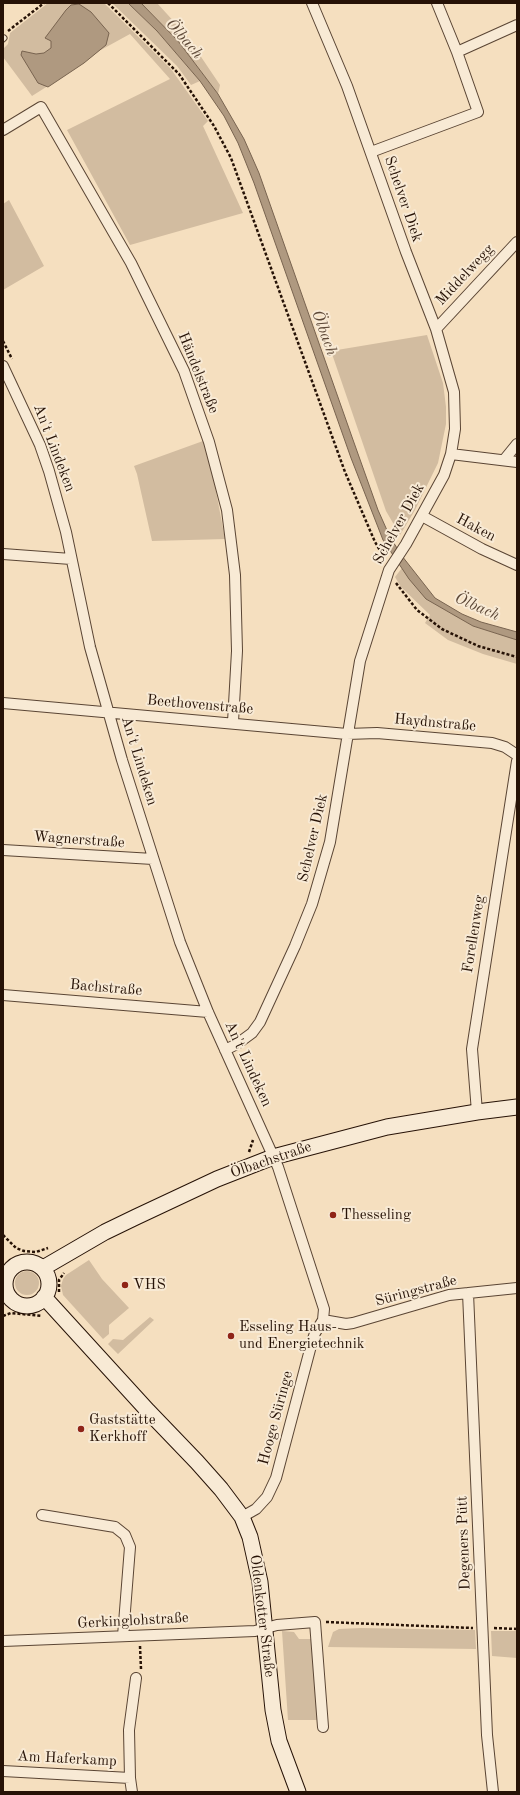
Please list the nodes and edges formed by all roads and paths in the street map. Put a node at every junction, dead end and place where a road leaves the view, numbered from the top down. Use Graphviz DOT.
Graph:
graph roads {
  1 [pos="44,3"];
  2 [pos="108,3"];
  3 [pos="312,3"];
  4 [pos="437,3"];
  5 [pos="517,25"];
  6 [pos="4,38"];
  7 [pos="457,52"];
  8 [pos="3,130"];
  9 [pos="370,152"];
  10 [pos="517,242"];
  11 [pos="436,329"];
  12 [pos="3,341"];
  13 [pos="13,360"];
  14 [pos="3,366"];
  15 [pos="517,444"];
  16 [pos="451,454"];
  17 [pos="504,460"];
  18 [pos="517,462"];
  19 [pos="422,516"];
  20 [pos="3,554"];
  21 [pos="71,559"];
  22 [pos="517,565"];
  23 [pos="391,567"];
  24 [pos="517,656"];
  25 [pos="3,703"];
  26 [pos="108,712"];
  27 [pos="233,722"];
  28 [pos="347,734"];
  29 [pos="517,755"];
  30 [pos="517,761"];
  31 [pos="3,850"];
  32 [pos="154,859"];
  33 [pos="3,995"];
  34 [pos="208,1012"];
  35 [pos="225,1050"];
  36 [pos="517,1107"];
  37 [pos="477,1112"];
  38 [pos="273,1156"];
  39 [pos="3,1235"];
  40 [pos="50,1246"];
  41 [pos="8,1262"];
  42 [pos="43,1268"];
  43 [pos="65,1271"];
  44 [pos="517,1288"];
  45 [pos="468,1293"];
  46 [pos="6,1297"];
  47 [pos="44,1297"];
  48 [pos="61,1297"];
  49 [pos="3,1316"];
  50 [pos="45,1317"];
  51 [pos="323,1320"];
  52 [pos="42,1515"];
  53 [pos="242,1517"];
  54 [pos="315,1622"];
  55 [pos="264,1628"];
  56 [pos="483,1628"];
  57 [pos="517,1629"];
  58 [pos="140,1635"];
  59 [pos="123,1636"];
  60 [pos="3,1641"];
  61 [pos="136,1678"];
  62 [pos="323,1727"];
  63 [pos="3,1771"];
  64 [pos="130,1778"];
  65 [pos="132,1792"];
  66 [pos="298,1792"];
  67 [pos="493,1792"];
  1 -- 6 [label="path"];
  2 -- 23 [label="path"];
  3 -- 9 [label="street, Schelver Diek"];
  4 -- 7 [label="street"];
  5 -- 7 [label="street"];
  7 -- 9 [label="street"];
  8 -- 27 [label="street, Händelstraße"];
  9 -- 11 [label="street, Schelver Diek"];
  10 -- 11 [label="street, Middelwegg"];
  11 -- 16 [label="street, Schelver Diek"];
  12 -- 13 [label="path"];
  14 -- 21 [label="street, An't Lindeken"];
  15 -- 17 [label="street"];
  16 -- 17 [label="street"];
  16 -- 19 [label="street, Schelver Diek"];
  17 -- 18 [label="street"];
  19 -- 22 [label="street, Haken"];
  19 -- 23 [label="street, Schelver Diek"];
  20 -- 21 [label="street"];
  21 -- 26 [label="street, An't Lindeken"];
  23 -- 24 [label="path"];
  23 -- 28 [label="street, Schelver Diek"];
  25 -- 26 [label="street, Beethovenstraße"];
  26 -- 27 [label="street, Beethovenstraße"];
  26 -- 32 [label="street, An't Lindeken"];
  27 -- 28 [label="street, Beethovenstraße"];
  28 -- 29 [label="street, Haydnstraße"];
  28 -- 35 [label="street, Schelver Diek"];
  30 -- 37 [label="street, Forellenweg"];
  31 -- 32 [label="street, Wagnerstraße"];
  32 -- 34 [label="street, An't Lindeken"];
  33 -- 34 [label="street, Bachstraße"];
  34 -- 35 [label="street, An't Lindeken"];
  35 -- 38 [label="street, An't Lindeken"];
  36 -- 37 [label="street, Ölbachstraße"];
  37 -- 38 [label="street, Ölbachstraße"];
  38 -- 42 [label="street, Ölbachstraße"];
  38 -- 51 [label="street"];
  39 -- 40 [label="path"];
  41 -- 42 [label="street"];
  41 -- 46 [label="street"];
  42 -- 47 [label="street"];
  43 -- 48 [label="path"];
  44 -- 45 [label="street, Süringstraße"];
  45 -- 51 [label="street, Süringstraße"];
  45 -- 56 [label="street, Degeners Pütt"];
  46 -- 47 [label="street"];
  47 -- 53 [label="street, Oldenkotter Straße"];
  49 -- 50 [label="path"];
  51 -- 53 [label="street, Hooge Süringe"];
  52 -- 59 [label="street"];
  53 -- 55 [label="street, Oldenkotter Straße"];
  54 -- 55 [label="street, Gerkinglohstraße"];
  54 -- 56 [label="path"];
  54 -- 62 [label="street"];
  55 -- 58 [label="street, Gerkinglohstraße"];
  55 -- 66 [label="street, Oldenkotter Straße"];
  56 -- 57 [label="path"];
  56 -- 67 [label="street, Degeners Pütt"];
  58 -- 59 [label="street, Gerkinglohstraße"];
  58 -- 61 [label="path"];
  59 -- 60 [label="street, Gerkinglohstraße"];
  61 -- 64 [label="street, Am Haferkamp"];
  63 -- 64 [label="street, Am Haferkamp"];
  64 -- 65 [label="street, Am Haferkamp"];
}
